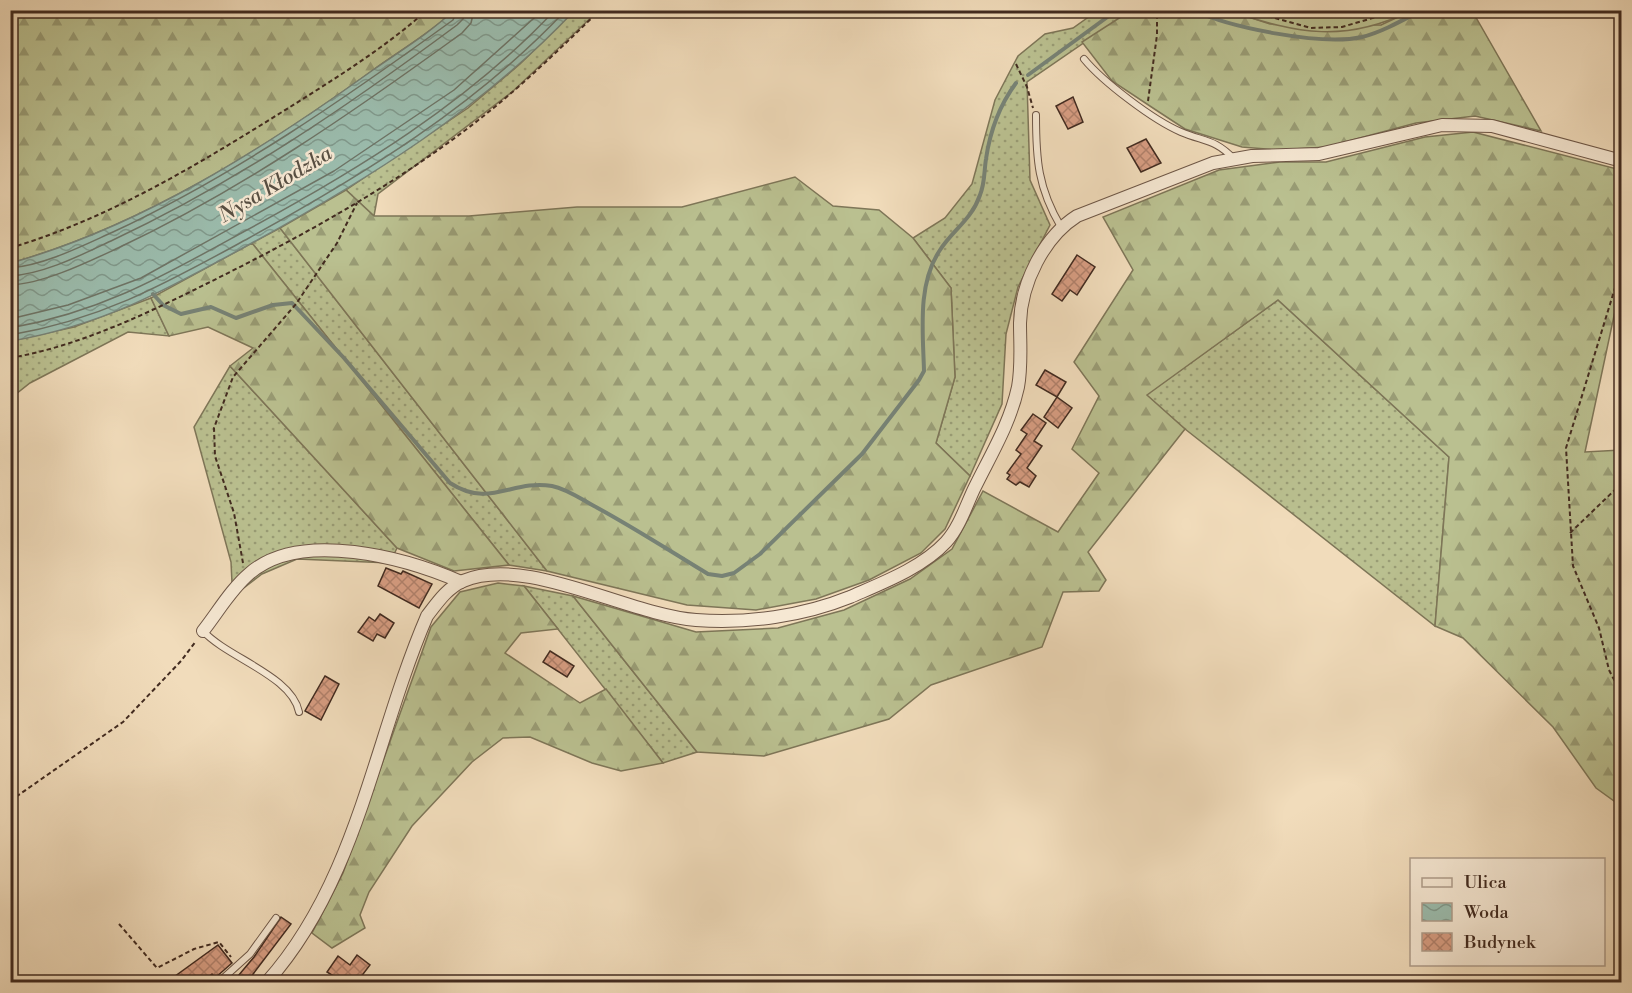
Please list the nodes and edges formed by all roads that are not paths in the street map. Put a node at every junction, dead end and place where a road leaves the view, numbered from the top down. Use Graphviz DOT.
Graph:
graph roads {
  1 [pos="1084,59"];
  2 [pos="1036,115"];
  3 [pos="1235,159"];
  4 [pos="1622,161"];
  5 [pos="1061,227"];
  6 [pos="461,582"];
  7 [pos="204,631"];
  8 [pos="299,712"];
  9 [pos="276,918"];
  10 [pos="222,981"];
  11 [pos="267,982"];
  1 -- 3 [label="lane"];
  2 -- 5 [label="lane"];
  3 -- 4 [label="street"];
  3 -- 5 [label="street"];
  5 -- 6 [label="street"];
  6 -- 7 [label="street"];
  6 -- 11 [label="street"];
  7 -- 8 [label="lane"];
  9 -- 10 [label="lane"];
}
